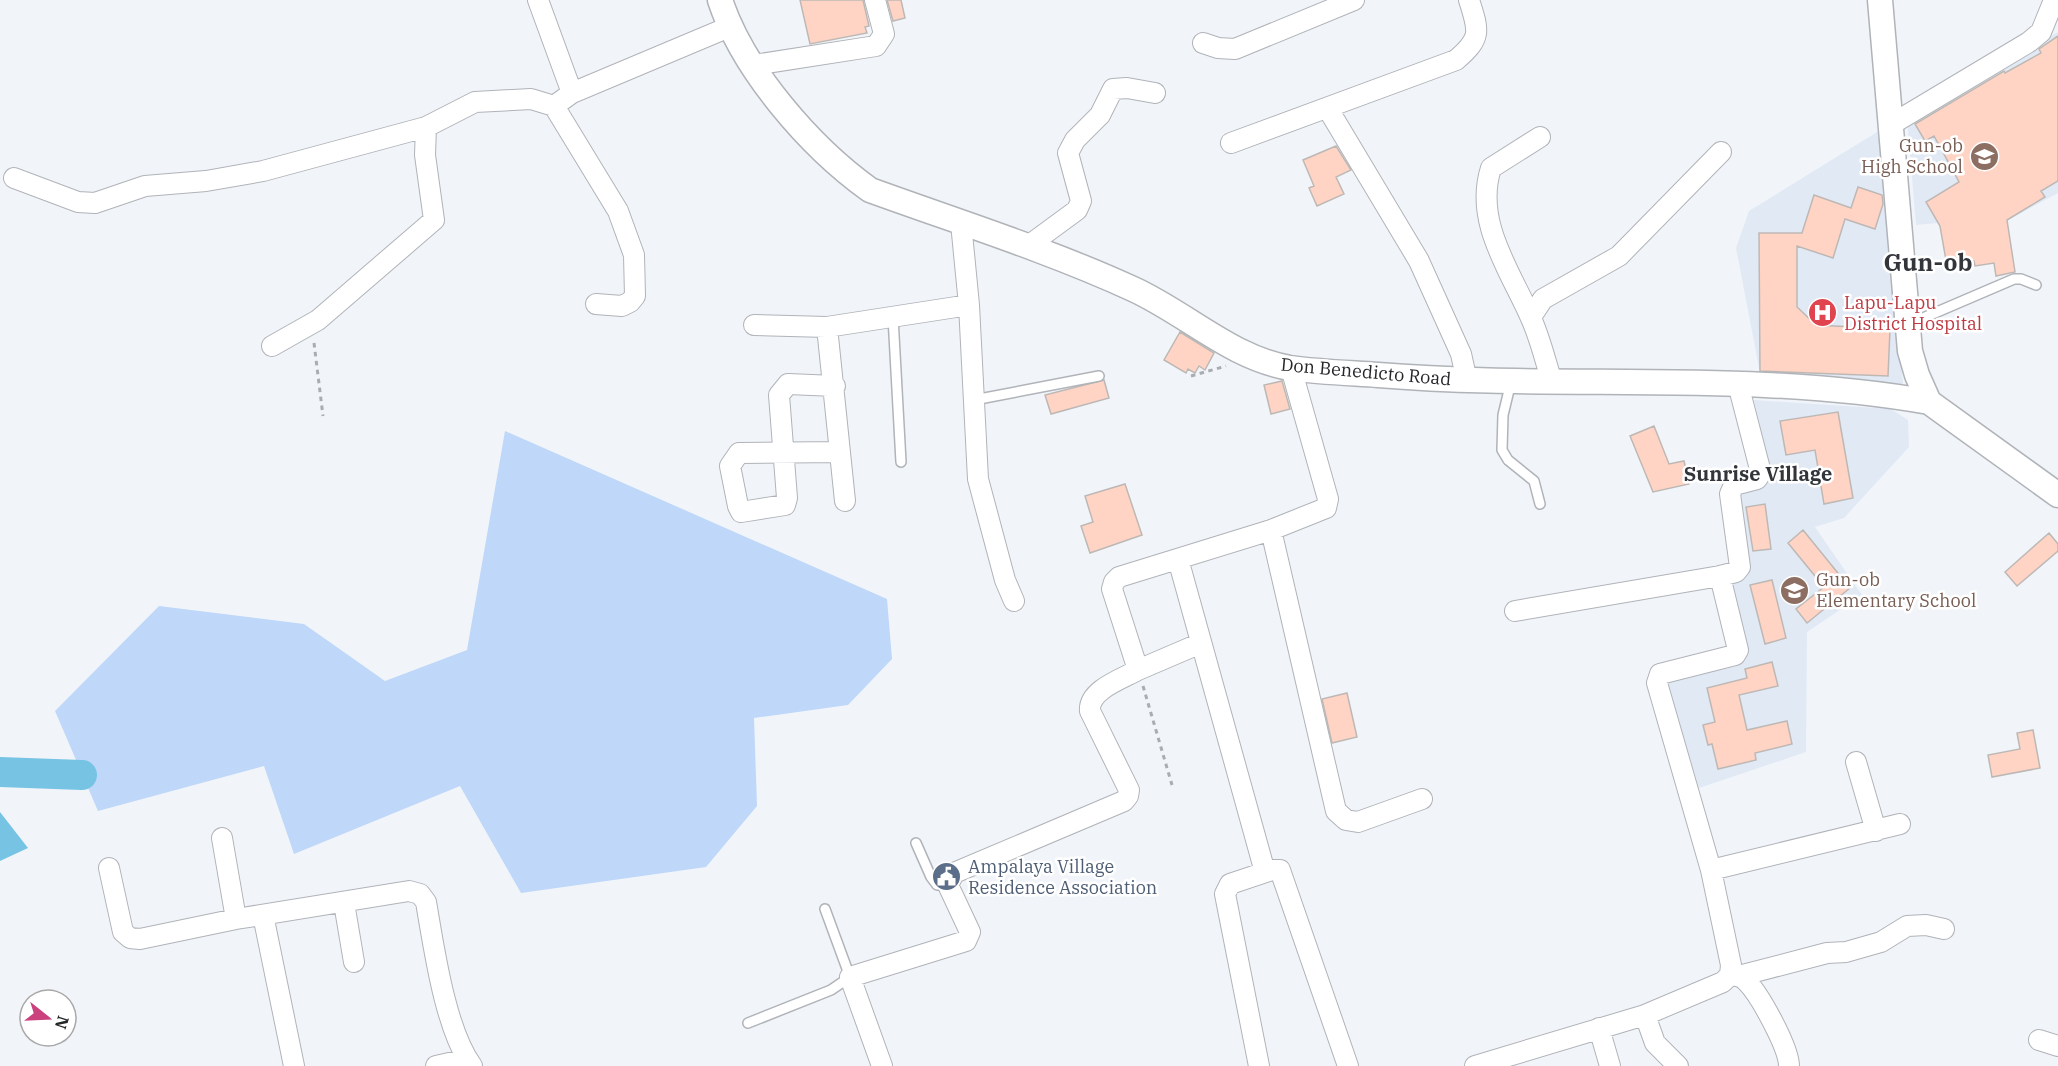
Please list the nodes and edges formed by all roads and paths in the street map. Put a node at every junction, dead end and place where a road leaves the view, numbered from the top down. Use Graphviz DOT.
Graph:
graph roads {
  1 [pos="538,0"];
  2 [pos="720,0"];
  3 [pos="876,0"];
  4 [pos="1354,0"];
  5 [pos="1469,0"];
  6 [pos="1880,0"];
  7 [pos="2054,0"];
  8 [pos="729,27"];
  9 [pos="1203,43"];
  10 [pos="754,65"];
  11 [pos="572,93"];
  12 [pos="1155,93"];
  13 [pos="554,106"];
  14 [pos="1328,109"];
  15 [pos="1892,124"];
  16 [pos="426,127"];
  17 [pos="1540,137"];
  18 [pos="1231,143"];
  19 [pos="1721,152"];
  20 [pos="14,178"];
  21 [pos="961,223"];
  22 [pos="1028,246"];
  23 [pos="2036,285"];
  24 [pos="596,304"];
  25 [pos="969,306"];
  26 [pos="893,317"];
  27 [pos="1531,317"];
  28 [pos="312,324"];
  29 [pos="1909,324"];
  30 [pos="754,325"];
  31 [pos="827,327"];
  32 [pos="272,346"];
  33 [pos="1253,358"];
  34 [pos="1291,368"];
  35 [pos="1098,376"];
  36 [pos="1191,376"];
  37 [pos="1467,381"];
  38 [pos="1511,382"];
  39 [pos="1552,382"];
  40 [pos="1738,384"];
  41 [pos="835,386"];
  42 [pos="974,400"];
  43 [pos="1929,402"];
  44 [pos="323,416"];
  45 [pos="840,452"];
  46 [pos="901,462"];
  47 [pos="2058,495"];
  48 [pos="845,501"];
  49 [pos="1540,504"];
  50 [pos="1271,530"];
  51 [pos="1178,559"];
  52 [pos="1720,576"];
  53 [pos="1014,601"];
  54 [pos="1515,611"];
  55 [pos="1201,643"];
  56 [pos="1138,670"];
  57 [pos="1856,762"];
  58 [pos="1172,785"];
  59 [pos="1422,799"];
  60 [pos="1900,824"];
  61 [pos="1876,831"];
  62 [pos="222,838"];
  63 [pos="916,843"];
  64 [pos="108,868"];
  65 [pos="1711,870"];
  66 [pos="1265,872"];
  67 [pos="948,885"];
  68 [pos="344,903"];
  69 [pos="825,909"];
  70 [pos="264,915"];
  71 [pos="236,919"];
  72 [pos="1944,929"];
  73 [pos="354,962"];
  74 [pos="1735,975"];
  75 [pos="850,977"];
  76 [pos="1645,1015"];
  77 [pos="748,1023"];
  78 [pos="1599,1028"];
  79 [pos="2038,1040"];
  80 [pos="2058,1046"];
  81 [pos="470,1062"];
  82 [pos="294,1066"];
  83 [pos="436,1066"];
  84 [pos="882,1066"];
  85 [pos="1259,1066"];
  86 [pos="1348,1066"];
  87 [pos="1475,1066"];
  88 [pos="1610,1066"];
  89 [pos="1678,1066"];
  90 [pos="1789,1066"];
  1 -- 11 [label="street"];
  2 -- 8 [label="street, Don Benedicto Road"];
  3 -- 10 [label="street"];
  4 -- 9 [label="street"];
  5 -- 14 [label="street"];
  6 -- 15 [label="street"];
  7 -- 15 [label="street"];
  8 -- 10 [label="street, Don Benedicto Road"];
  8 -- 11 [label="street"];
  10 -- 21 [label="street, Don Benedicto Road"];
  11 -- 13 [label="street"];
  12 -- 22 [label="street"];
  13 -- 16 [label="street"];
  13 -- 24 [label="street"];
  14 -- 18 [label="street"];
  14 -- 37 [label="street"];
  15 -- 29 [label="street"];
  16 -- 20 [label="street"];
  16 -- 28 [label="street"];
  17 -- 27 [label="street"];
  19 -- 27 [label="street"];
  21 -- 22 [label="street, Don Benedicto Road"];
  21 -- 25 [label="street"];
  22 -- 33 [label="street, Don Benedicto Road"];
  23 -- 29 [label="lane"];
  25 -- 26 [label="street"];
  25 -- 42 [label="street"];
  26 -- 31 [label="street"];
  26 -- 46 [label="lane"];
  27 -- 39 [label="street"];
  28 -- 32 [label="street"];
  28 -- 44 [label="path"];
  29 -- 43 [label="street"];
  30 -- 31 [label="street"];
  31 -- 41 [label="street"];
  33 -- 34 [label="street, Don Benedicto Road"];
  33 -- 36 [label="path"];
  34 -- 37 [label="street, Don Benedicto Road"];
  34 -- 50 [label="street"];
  35 -- 42 [label="lane"];
  37 -- 38 [label="street, Don Benedicto Road"];
  38 -- 39 [label="street, Don Benedicto Road"];
  38 -- 49 [label="lane"];
  39 -- 40 [label="street, Don Benedicto Road"];
  40 -- 43 [label="street, Don Benedicto Road"];
  40 -- 52 [label="street"];
  41 -- 45 [label="street"];
  41 -- 45 [label="street"];
  42 -- 53 [label="street"];
  43 -- 47 [label="street"];
  45 -- 48 [label="street"];
  50 -- 51 [label="street"];
  50 -- 59 [label="street"];
  51 -- 55 [label="street"];
  51 -- 56 [label="street"];
  52 -- 54 [label="street"];
  52 -- 65 [label="street"];
  55 -- 56 [label="street"];
  55 -- 66 [label="street"];
  56 -- 58 [label="path"];
  56 -- 67 [label="street"];
  57 -- 61 [label="street"];
  60 -- 61 [label="street"];
  61 -- 65 [label="street"];
  62 -- 71 [label="street"];
  63 -- 67 [label="lane"];
  64 -- 71 [label="street"];
  65 -- 74 [label="street"];
  66 -- 85 [label="street"];
  66 -- 86 [label="street"];
  67 -- 75 [label="street"];
  68 -- 70 [label="street"];
  68 -- 73 [label="street"];
  68 -- 81 [label="street"];
  69 -- 75 [label="lane"];
  70 -- 71 [label="street"];
  70 -- 82 [label="street"];
  72 -- 74 [label="street"];
  74 -- 76 [label="street"];
  74 -- 90 [label="street"];
  75 -- 77 [label="lane"];
  75 -- 84 [label="street"];
  76 -- 78 [label="street"];
  76 -- 89 [label="street"];
  78 -- 87 [label="street"];
  78 -- 88 [label="street"];
  79 -- 80 [label="street"];
  81 -- 83 [label="street"];
}
